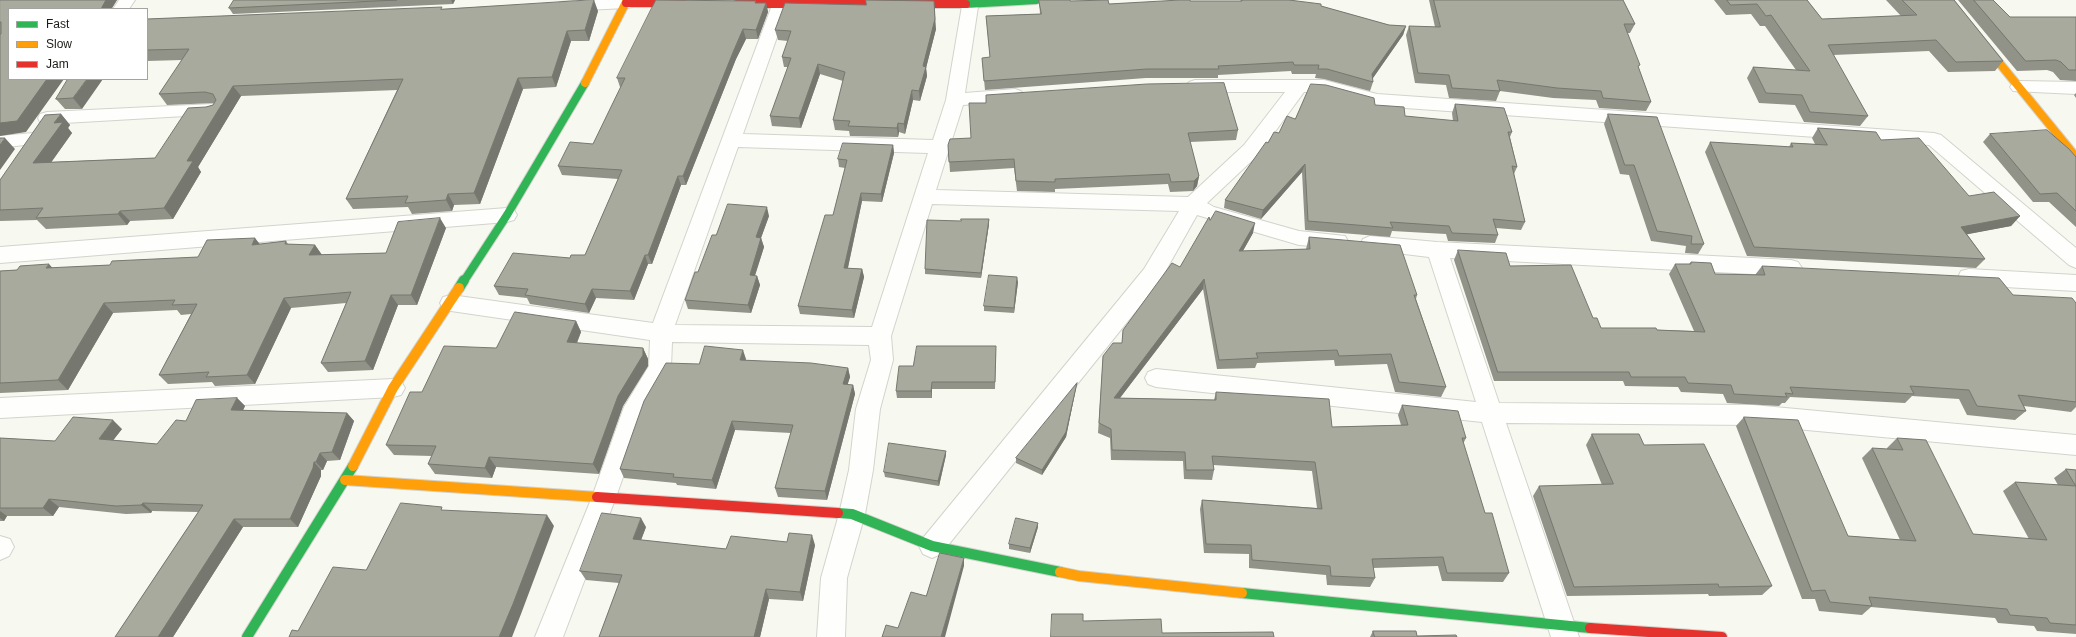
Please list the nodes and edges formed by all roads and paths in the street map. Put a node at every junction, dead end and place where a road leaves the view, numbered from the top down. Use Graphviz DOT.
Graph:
graph roads {
  1 [pos="1036,0"];
  2 [pos="1948,0"];
  3 [pos="627,2"];
  4 [pos="782,2"];
  5 [pos="971,2"];
  6 [pos="696,4"];
  7 [pos="727,4"];
  8 [pos="547,7"];
  9 [pos="1176,86"];
  10 [pos="1299,86"];
  11 [pos="2019,87"];
  12 [pos="2076,88"];
  13 [pos="1035,94"];
  14 [pos="60,98"];
  15 [pos="955,100"];
  16 [pos="213,110"];
  17 [pos="47,118"];
  18 [pos="34,139"];
  19 [pos="732,140"];
  20 [pos="0,142"];
  21 [pos="940,147"];
  22 [pos="21,157"];
  23 [pos="2076,157"];
  24 [pos="924,198"];
  25 [pos="1193,204"];
  26 [pos="507,215"];
  27 [pos="1437,250"];
  28 [pos="0,255"];
  29 [pos="2076,260"];
  30 [pos="1808,269"];
  31 [pos="1950,276"];
  32 [pos="2076,283"];
  33 [pos="451,303"];
  34 [pos="661,333"];
  35 [pos="880,336"];
  36 [pos="1156,378"];
  37 [pos="393,388"];
  38 [pos="0,408"];
  39 [pos="1491,413"];
  40 [pos="2076,445"];
  41 [pos="345,480"];
  42 [pos="604,497"];
  43 [pos="852,514"];
  44 [pos="932,546"];
  45 [pos="1563,631"];
  46 [pos="246,637"];
  47 [pos="548,637"];
  48 [pos="831,637"];
  49 [pos="1722,637"];
  1 -- 5 [label="street"];
  2 -- 11 [label="street"];
  3 -- 6 [label="street"];
  3 -- 8 [label="street"];
  3 -- 26 [label="street"];
  4 -- 5 [label="street"];
  4 -- 7 [label="street"];
  4 -- 19 [label="street"];
  5 -- 15 [label="street"];
  9 -- 10 [label="street"];
  10 -- 25 [label="street"];
  10 -- 29 [label="street"];
  11 -- 12 [label="street"];
  11 -- 23 [label="street"];
  13 -- 15 [label="street"];
  14 -- 17 [label="street"];
  15 -- 21 [label="street"];
  16 -- 17 [label="street"];
  17 -- 18 [label="street"];
  18 -- 20 [label="street"];
  18 -- 22 [label="street"];
  19 -- 21 [label="street"];
  19 -- 34 [label="street"];
  21 -- 24 [label="street"];
  24 -- 25 [label="street"];
  24 -- 35 [label="street"];
  25 -- 27 [label="street"];
  25 -- 44 [label="street"];
  26 -- 28 [label="street"];
  26 -- 33 [label="street"];
  27 -- 30 [label="street"];
  27 -- 39 [label="street"];
  31 -- 32 [label="street"];
  33 -- 34 [label="street"];
  33 -- 37 [label="street"];
  34 -- 35 [label="street"];
  34 -- 42 [label="street"];
  35 -- 43 [label="street"];
  36 -- 39 [label="street"];
  37 -- 38 [label="street"];
  37 -- 41 [label="street"];
  39 -- 40 [label="street"];
  39 -- 45 [label="street"];
  41 -- 42 [label="street"];
  41 -- 46 [label="street"];
  42 -- 43 [label="street"];
  42 -- 47 [label="street"];
  43 -- 44 [label="street"];
  43 -- 48 [label="street"];
  44 -- 45 [label="street"];
  45 -- 49 [label="street"];
}
